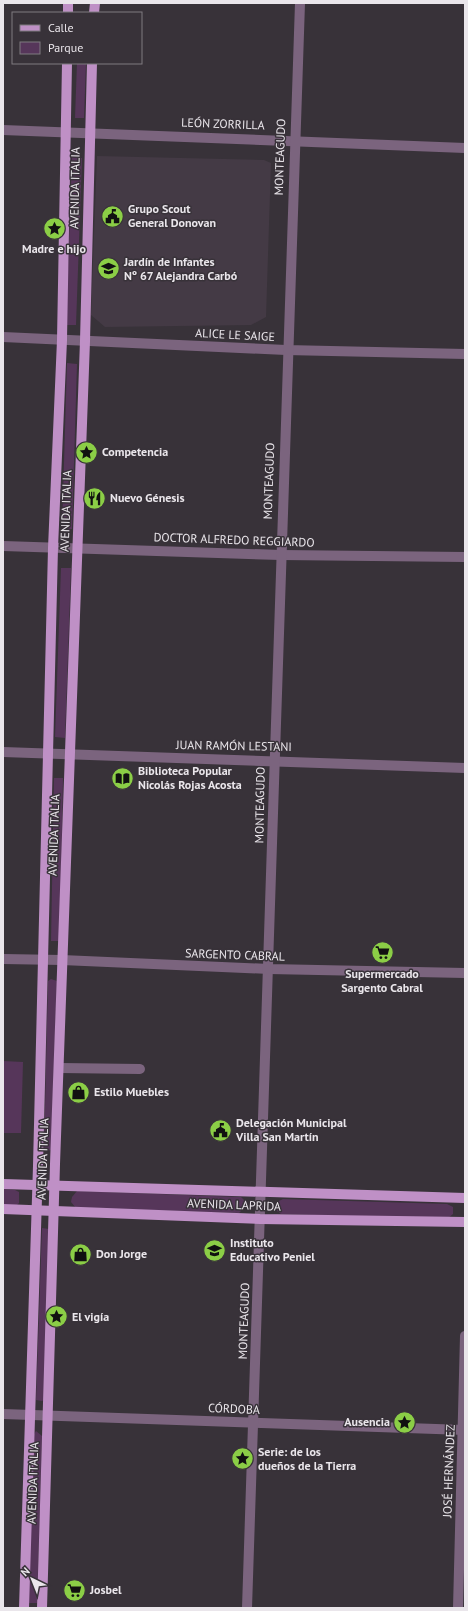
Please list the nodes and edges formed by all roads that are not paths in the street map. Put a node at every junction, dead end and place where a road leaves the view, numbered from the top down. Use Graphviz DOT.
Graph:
graph roads {
  1 [pos="300,3"];
  2 [pos="66,64"];
  3 [pos="92,64"];
  4 [pos="3,130"];
  5 [pos="65,131"];
  6 [pos="89,132"];
  7 [pos="294,140"];
  8 [pos="465,148"];
  9 [pos="3,337"];
  10 [pos="62,340"];
  11 [pos="85,341"];
  12 [pos="286,350"];
  13 [pos="465,354"];
  14 [pos="3,546"];
  15 [pos="52,548"];
  16 [pos="77,548"];
  17 [pos="280,555"];
  18 [pos="465,557"];
  19 [pos="3,752"];
  20 [pos="48,754"];
  21 [pos="70,755"];
  22 [pos="274,760"];
  23 [pos="465,768"];
  24 [pos="3,959"];
  25 [pos="42,960"];
  26 [pos="62,960"];
  27 [pos="269,970"];
  28 [pos="465,973"];
  29 [pos="60,1068"];
  30 [pos="140,1069"];
  31 [pos="3,1184"];
  32 [pos="37,1185"];
  33 [pos="55,1185"];
  34 [pos="261,1193"];
  35 [pos="465,1198"];
  36 [pos="3,1209"];
  37 [pos="36,1210"];
  38 [pos="54,1212"];
  39 [pos="260,1219"];
  40 [pos="465,1222"];
  41 [pos="465,1336"];
  42 [pos="3,1414"];
  43 [pos="30,1414"];
  44 [pos="48,1415"];
  45 [pos="254,1423"];
  46 [pos="464,1430"];
  47 [pos="24,1608"];
  48 [pos="42,1608"];
  49 [pos="247,1608"];
  50 [pos="458,1608"];
  1 -- 7 [label="street, MONTEAGUDO"];
  2 -- 5 [label="main road, AVENIDA ITALIA"];
  3 -- 6 [label="main road, AVENIDA ITALIA"];
  4 -- 5 [label="street, LEÓN ZORRILLA"];
  5 -- 6 [label="street, LEÓN ZORRILLA"];
  5 -- 10 [label="main road, AVENIDA ITALIA"];
  6 -- 7 [label="street, LEÓN ZORRILLA"];
  6 -- 11 [label="main road, AVENIDA ITALIA"];
  7 -- 8 [label="street, LEÓN ZORRILLA"];
  7 -- 12 [label="street, MONTEAGUDO"];
  9 -- 10 [label="street, ALICE LE SAIGE"];
  10 -- 11 [label="street, ALICE LE SAIGE"];
  10 -- 15 [label="main road, AVENIDA ITALIA"];
  11 -- 12 [label="street, ALICE LE SAIGE"];
  11 -- 16 [label="main road, AVENIDA ITALIA"];
  12 -- 13 [label="street, ALICE LE SAIGE"];
  12 -- 17 [label="street, MONTEAGUDO"];
  14 -- 15 [label="street, DOCTOR ALFREDO REGGIARDO"];
  15 -- 16 [label="street, DOCTOR ALFREDO REGGIARDO"];
  15 -- 20 [label="main road, AVENIDA ITALIA"];
  16 -- 17 [label="street, DOCTOR ALFREDO REGGIARDO"];
  16 -- 21 [label="main road, AVENIDA ITALIA"];
  17 -- 18 [label="street, DOCTOR ALFREDO REGGIARDO"];
  17 -- 22 [label="street, MONTEAGUDO"];
  19 -- 20 [label="street, JUAN RAMÓN LESTANI"];
  20 -- 21 [label="street, JUAN RAMÓN LESTANI"];
  20 -- 25 [label="main road, AVENIDA ITALIA"];
  21 -- 22 [label="street, JUAN RAMÓN LESTANI"];
  21 -- 26 [label="main road, AVENIDA ITALIA"];
  22 -- 23 [label="street, JUAN RAMÓN LESTANI"];
  22 -- 27 [label="street, MONTEAGUDO"];
  24 -- 25 [label="street, SARGENTO CABRAL"];
  25 -- 26 [label="street, SARGENTO CABRAL"];
  25 -- 32 [label="main road, AVENIDA ITALIA"];
  26 -- 27 [label="street, SARGENTO CABRAL"];
  26 -- 29 [label="main road, AVENIDA ITALIA"];
  27 -- 28 [label="street, SARGENTO CABRAL"];
  27 -- 34 [label="street, MONTEAGUDO"];
  29 -- 30 [label="street"];
  29 -- 33 [label="main road, AVENIDA ITALIA"];
  31 -- 32 [label="main road, AVENIDA LAPRIDA"];
  32 -- 33 [label="main road, AVENIDA LAPRIDA"];
  32 -- 37 [label="main road, AVENIDA ITALIA"];
  33 -- 34 [label="main road, AVENIDA LAPRIDA"];
  33 -- 38 [label="main road, AVENIDA ITALIA"];
  34 -- 35 [label="main road, AVENIDA LAPRIDA"];
  34 -- 39 [label="street, MONTEAGUDO"];
  36 -- 37 [label="main road, AVENIDA LAPRIDA"];
  37 -- 38 [label="main road, AVENIDA LAPRIDA"];
  37 -- 43 [label="main road, AVENIDA ITALIA"];
  38 -- 39 [label="main road, AVENIDA LAPRIDA"];
  38 -- 44 [label="main road, AVENIDA ITALIA"];
  39 -- 40 [label="main road, AVENIDA LAPRIDA"];
  39 -- 45 [label="street, MONTEAGUDO"];
  41 -- 46 [label="street, JOSÉ HERNÁNDEZ"];
  42 -- 43 [label="street, CÓRDOBA"];
  43 -- 44 [label="street, CÓRDOBA"];
  43 -- 47 [label="main road, AVENIDA ITALIA"];
  44 -- 45 [label="street, CÓRDOBA"];
  44 -- 48 [label="main road, AVENIDA ITALIA"];
  45 -- 46 [label="street, CÓRDOBA"];
  45 -- 49 [label="street, MONTEAGUDO"];
  46 -- 50 [label="street, JOSÉ HERNÁNDEZ"];
}
